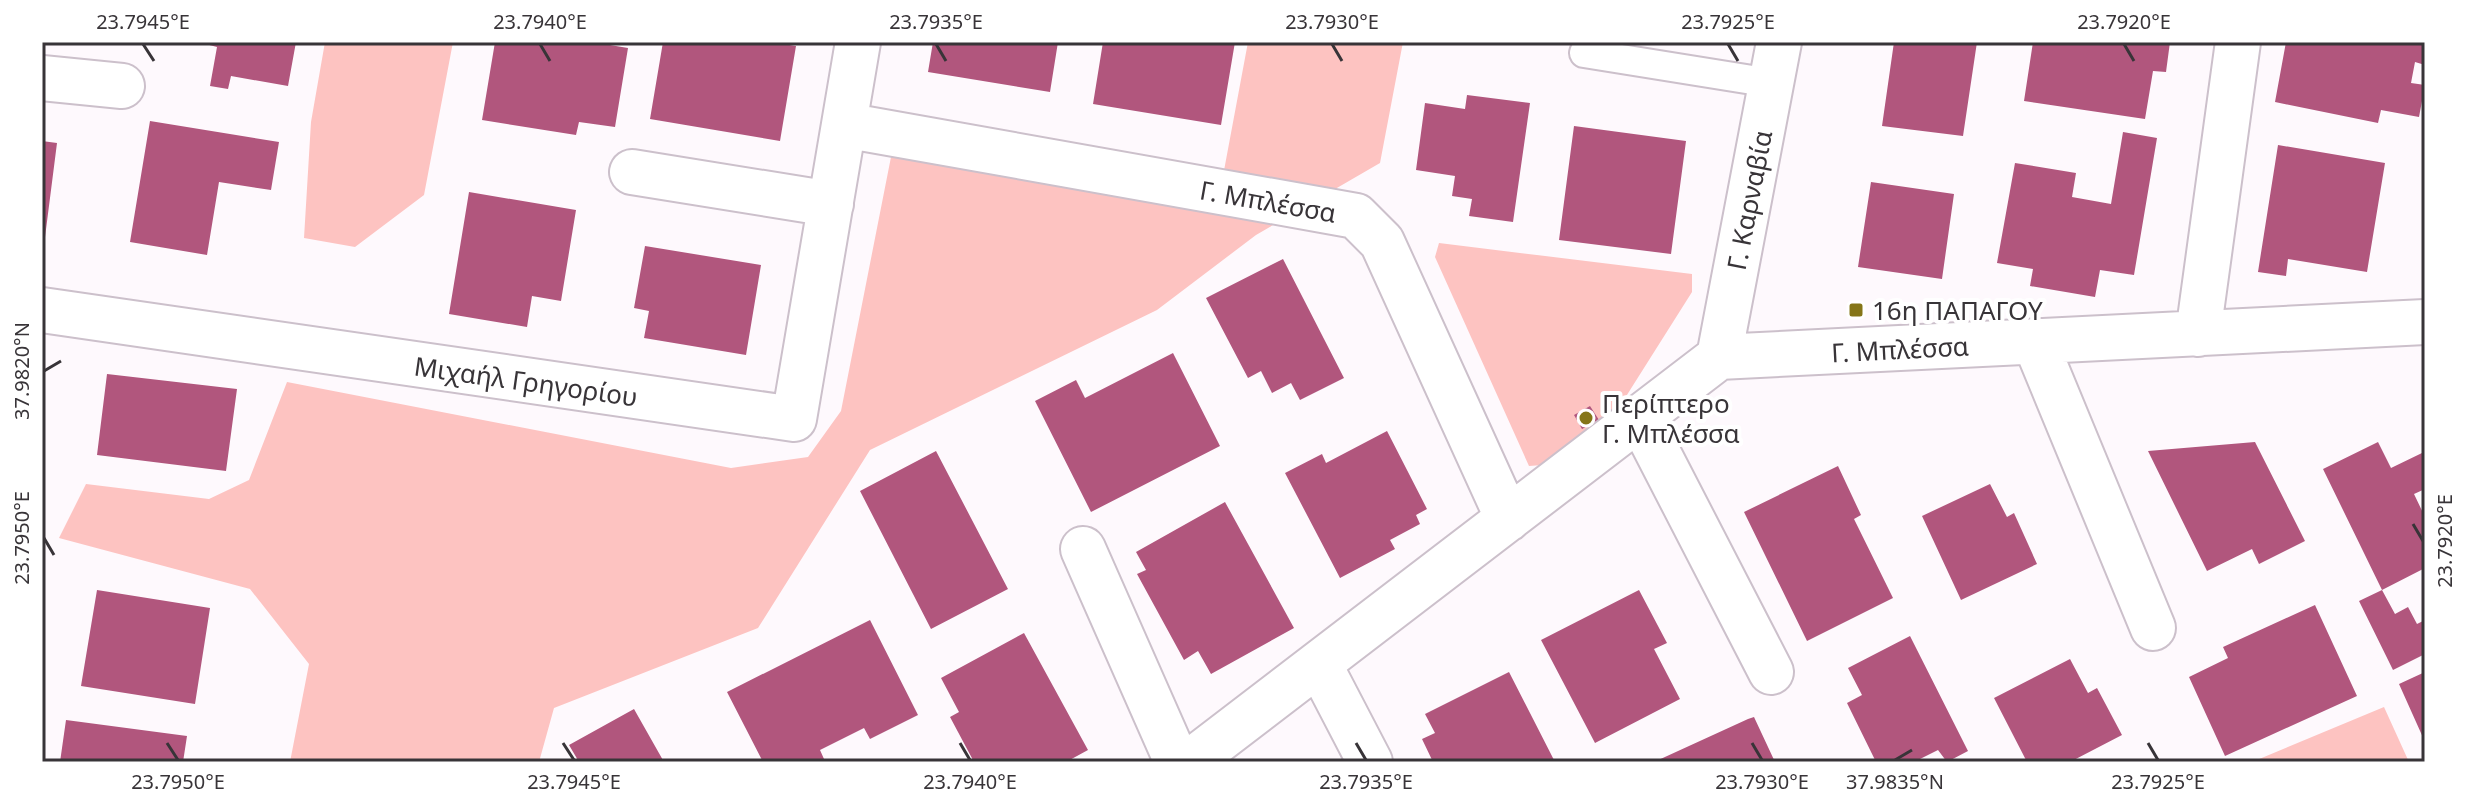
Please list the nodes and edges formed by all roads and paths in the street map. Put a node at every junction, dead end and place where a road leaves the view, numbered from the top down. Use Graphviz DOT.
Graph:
graph roads {
  1 [pos="858,42"];
  2 [pos="2238,42"];
  3 [pos="1584,53"];
  4 [pos="1775,62"];
  5 [pos="42,78"];
  6 [pos="122,86"];
  7 [pos="844,125"];
  8 [pos="632,172"];
  9 [pos="831,204"];
  10 [pos="42,310"];
  11 [pos="2425,322"];
  12 [pos="2198,334"];
  13 [pos="2035,342"];
  14 [pos="1719,357"];
  15 [pos="1640,418"];
  16 [pos="1508,519"];
  17 [pos="1083,549"];
  18 [pos="2153,628"];
  19 [pos="1319,664"];
  20 [pos="1771,672"];
  21 [pos="1177,762"];
  22 [pos="1190,762"];
  23 [pos="1370,762"];
  1 -- 7 [label="street, Μιχαήλ Γρηγορίου"];
  2 -- 12 [label="street"];
  3 -- 4 [label="lane"];
  4 -- 14 [label="street, Γ. Καρναβία"];
  5 -- 6 [label="street"];
  7 -- 9 [label="street, Μιχαήλ Γρηγορίου"];
  7 -- 16 [label="street, Γ. Μπλέσσα"];
  8 -- 9 [label="street"];
  9 -- 10 [label="street, Μιχαήλ Γρηγορίου"];
  11 -- 12 [label="street, Γ. Μπλέσσα"];
  12 -- 13 [label="street, Γ. Μπλέσσα"];
  13 -- 14 [label="street, Γ. Μπλέσσα"];
  13 -- 18 [label="street"];
  14 -- 15 [label="street"];
  15 -- 16 [label="street"];
  15 -- 20 [label="street"];
  16 -- 19 [label="street"];
  17 -- 21 [label="street"];
  19 -- 22 [label="street"];
  19 -- 23 [label="street"];
}
